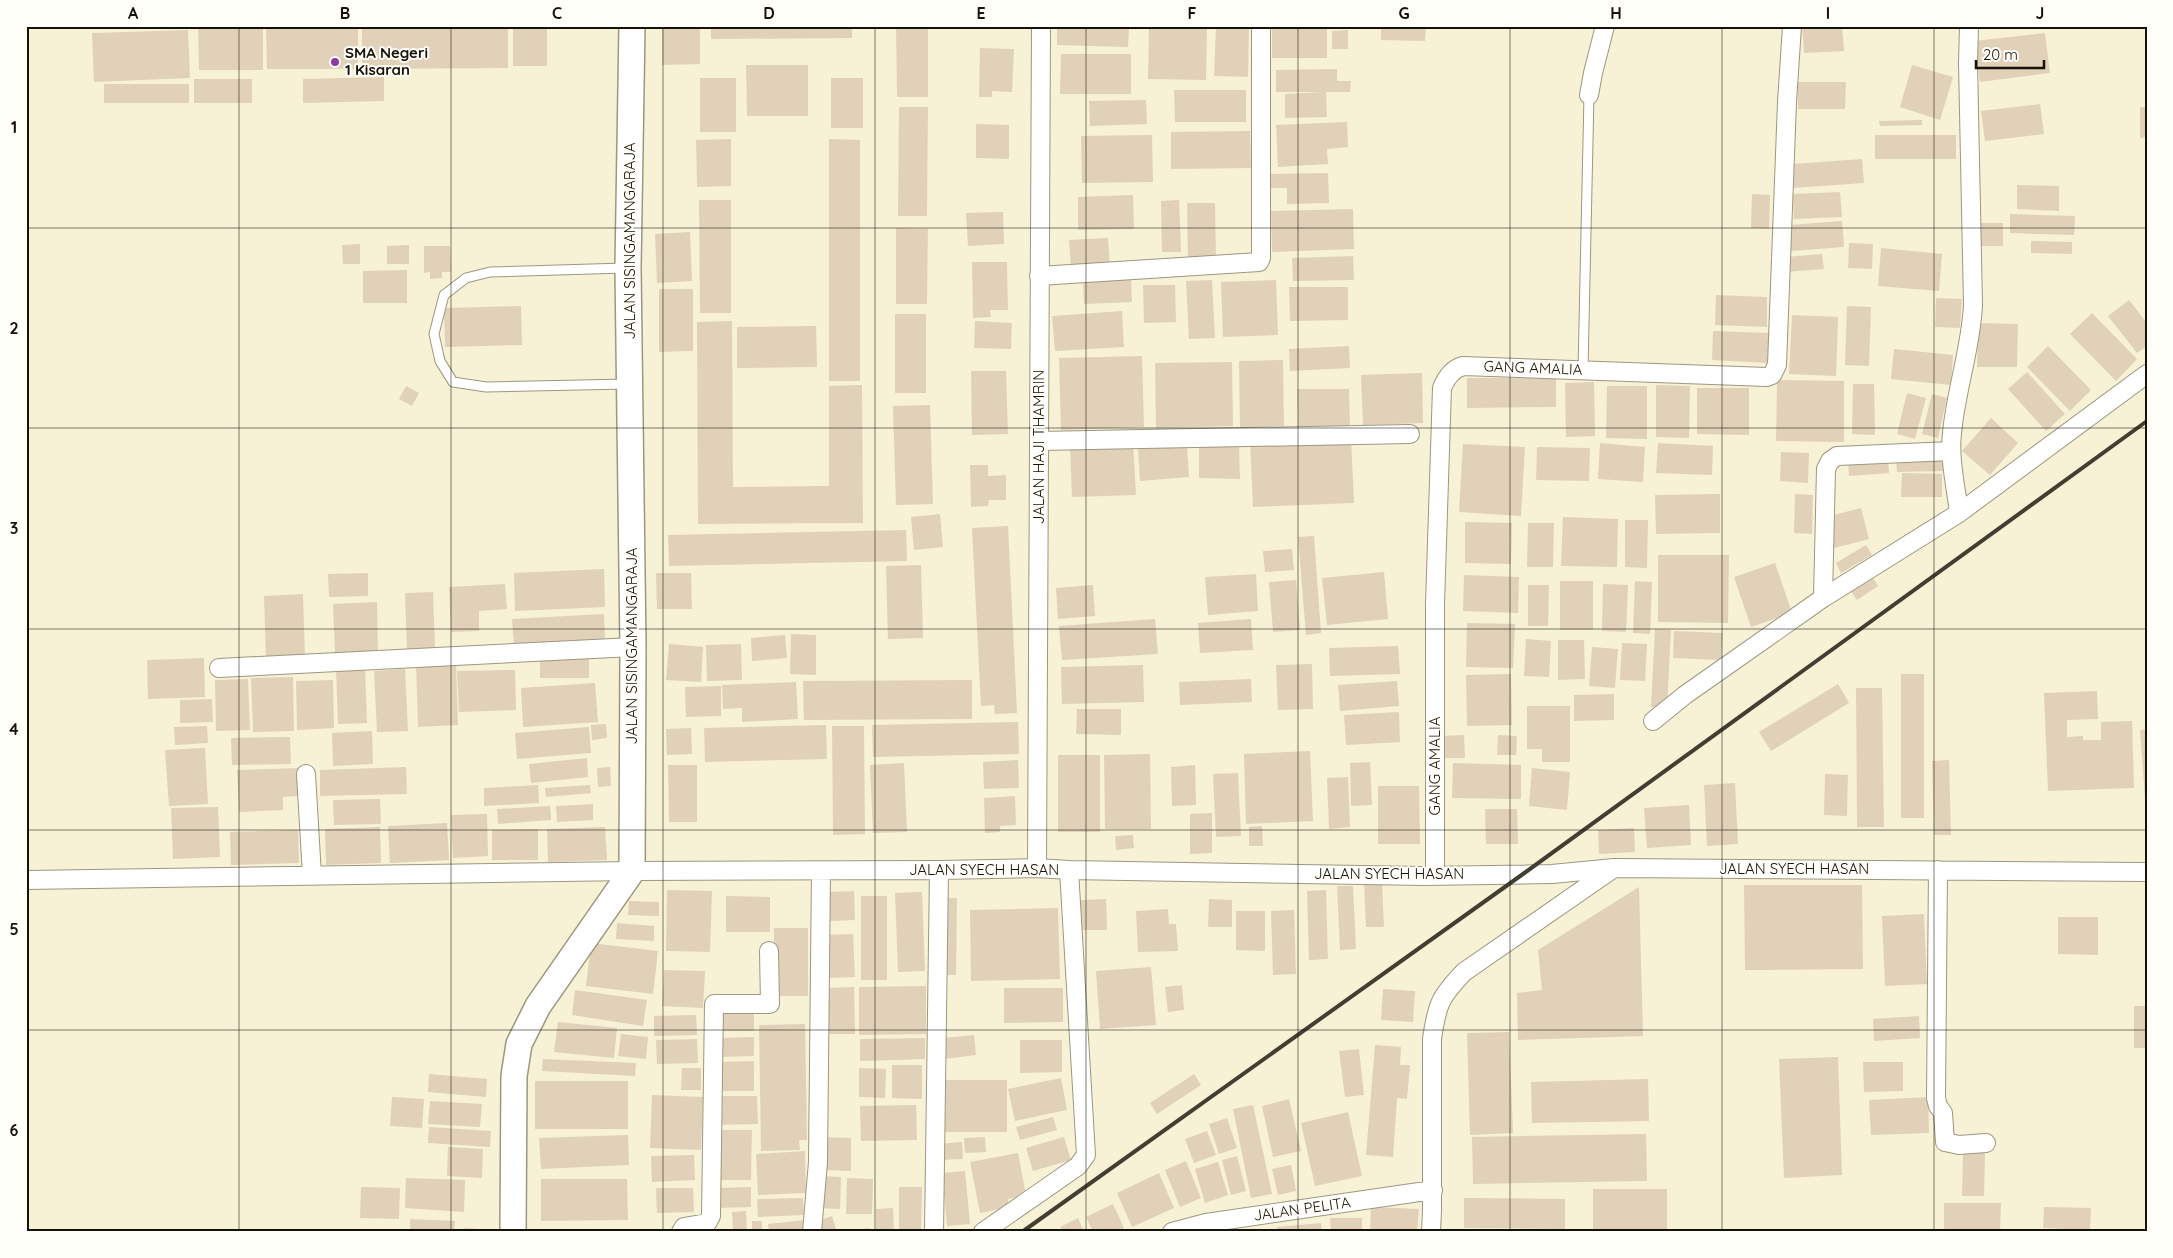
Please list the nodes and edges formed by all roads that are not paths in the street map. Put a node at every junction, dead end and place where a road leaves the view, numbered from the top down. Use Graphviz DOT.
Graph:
graph roads {
  1 [pos="632,26"];
  2 [pos="1041,26"];
  3 [pos="1261,26"];
  4 [pos="1605,26"];
  5 [pos="1792,26"];
  6 [pos="1969,26"];
  7 [pos="1589,94"];
  8 [pos="628,268"];
  9 [pos="1039,276"];
  10 [pos="1583,370"];
  11 [pos="2147,374"];
  12 [pos="630,384"];
  13 [pos="1410,434"];
  14 [pos="1038,440"];
  15 [pos="1951,451"];
  16 [pos="1959,513"];
  17 [pos="1823,598"];
  18 [pos="633,647"];
  19 [pos="219,668"];
  20 [pos="1653,721"];
  21 [pos="306,774"];
  22 [pos="1037,868"];
  23 [pos="1614,868"];
  24 [pos="939,870"];
  25 [pos="1069,870"];
  26 [pos="1938,870"];
  27 [pos="632,871"];
  28 [pos="820,871"];
  29 [pos="2147,872"];
  30 [pos="1435,875"];
  31 [pos="312,876"];
  32 [pos="26,880"];
  33 [pos="769,951"];
  34 [pos="1986,1143"];
  35 [pos="1432,1190"];
  36 [pos="513,1232"];
  37 [pos="681,1232"];
  38 [pos="812,1232"];
  39 [pos="934,1232"];
  40 [pos="983,1232"];
  41 [pos="1172,1232"];
  42 [pos="1431,1232"];
  1 -- 8 [label="street, JALAN SISINGAMANGARAJA"];
  2 -- 9 [label="street, JALAN HAJI THAMRIN"];
  3 -- 9 [label="street"];
  4 -- 7 [label="street"];
  5 -- 10 [label="street, GANG AMALIA"];
  6 -- 15 [label="street"];
  7 -- 10 [label="lane"];
  8 -- 12 [label="street, JALAN SISINGAMANGARAJA"];
  8 -- 12 [label="lane"];
  9 -- 14 [label="street, JALAN HAJI THAMRIN"];
  10 -- 30 [label="street, GANG AMALIA"];
  11 -- 16 [label="street"];
  12 -- 18 [label="street, JALAN SISINGAMANGARAJA"];
  13 -- 14 [label="street"];
  14 -- 22 [label="street, JALAN HAJI THAMRIN"];
  15 -- 16 [label="street"];
  15 -- 17 [label="street"];
  16 -- 17 [label="street"];
  17 -- 20 [label="street"];
  18 -- 19 [label="street"];
  18 -- 27 [label="street, JALAN SISINGAMANGARAJA"];
  21 -- 31 [label="street"];
  22 -- 24 [label="street, JALAN SYECH HASAN"];
  22 -- 25 [label="street, JALAN SYECH HASAN"];
  23 -- 26 [label="street, JALAN SYECH HASAN"];
  23 -- 30 [label="street, JALAN SYECH HASAN"];
  23 -- 35 [label="street"];
  24 -- 28 [label="street, JALAN SYECH HASAN"];
  24 -- 39 [label="street"];
  25 -- 30 [label="street, JALAN SYECH HASAN"];
  25 -- 40 [label="street"];
  26 -- 29 [label="street, JALAN SYECH HASAN"];
  26 -- 34 [label="street"];
  27 -- 28 [label="street, JALAN SYECH HASAN"];
  27 -- 31 [label="street, JALAN SYECH HASAN"];
  27 -- 36 [label="street"];
  28 -- 38 [label="street"];
  31 -- 32 [label="street, JALAN SYECH HASAN"];
  33 -- 37 [label="street"];
  35 -- 41 [label="street, JALAN PELITA"];
  35 -- 42 [label="street"];
}
